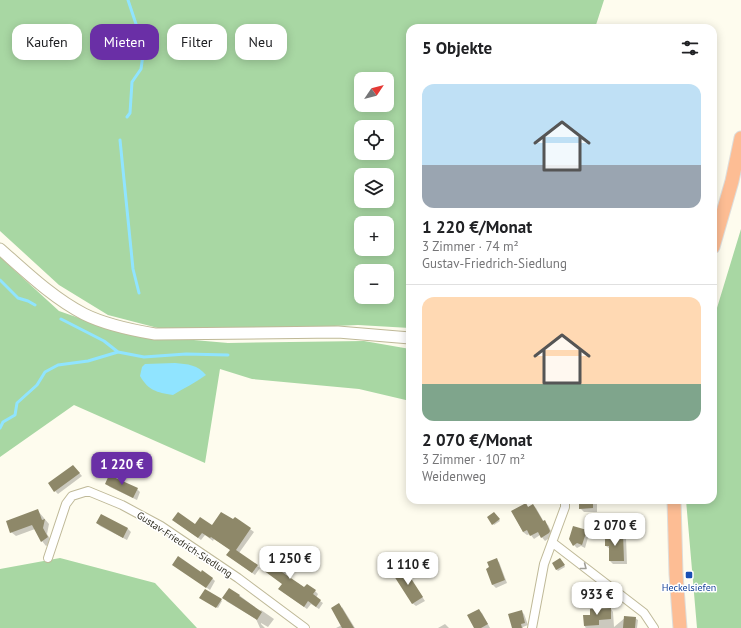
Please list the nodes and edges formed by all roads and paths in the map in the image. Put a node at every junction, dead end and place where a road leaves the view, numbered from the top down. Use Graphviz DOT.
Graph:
graph roads {
  1 [pos="741,138"];
  2 [pos="717,234"];
  3 [pos="0,249"];
  4 [pos="406,338"];
  5 [pos="564,504"];
  6 [pos="674,504"];
  7 [pos="553,543"];
  8 [pos="48,558"];
  9 [pos="305,628"];
  10 [pos="532,628"];
  11 [pos="654,628"];
  12 [pos="680,628"];
  1 -- 2 [label="main road"];
  3 -- 4 [label="main road"];
  5 -- 7 [label="street"];
  6 -- 12 [label="main road"];
  7 -- 10 [label="street"];
  7 -- 11 [label="street, one-way"];
  8 -- 9 [label="street, Gustav-Friedrich-Siedlung"];
}
